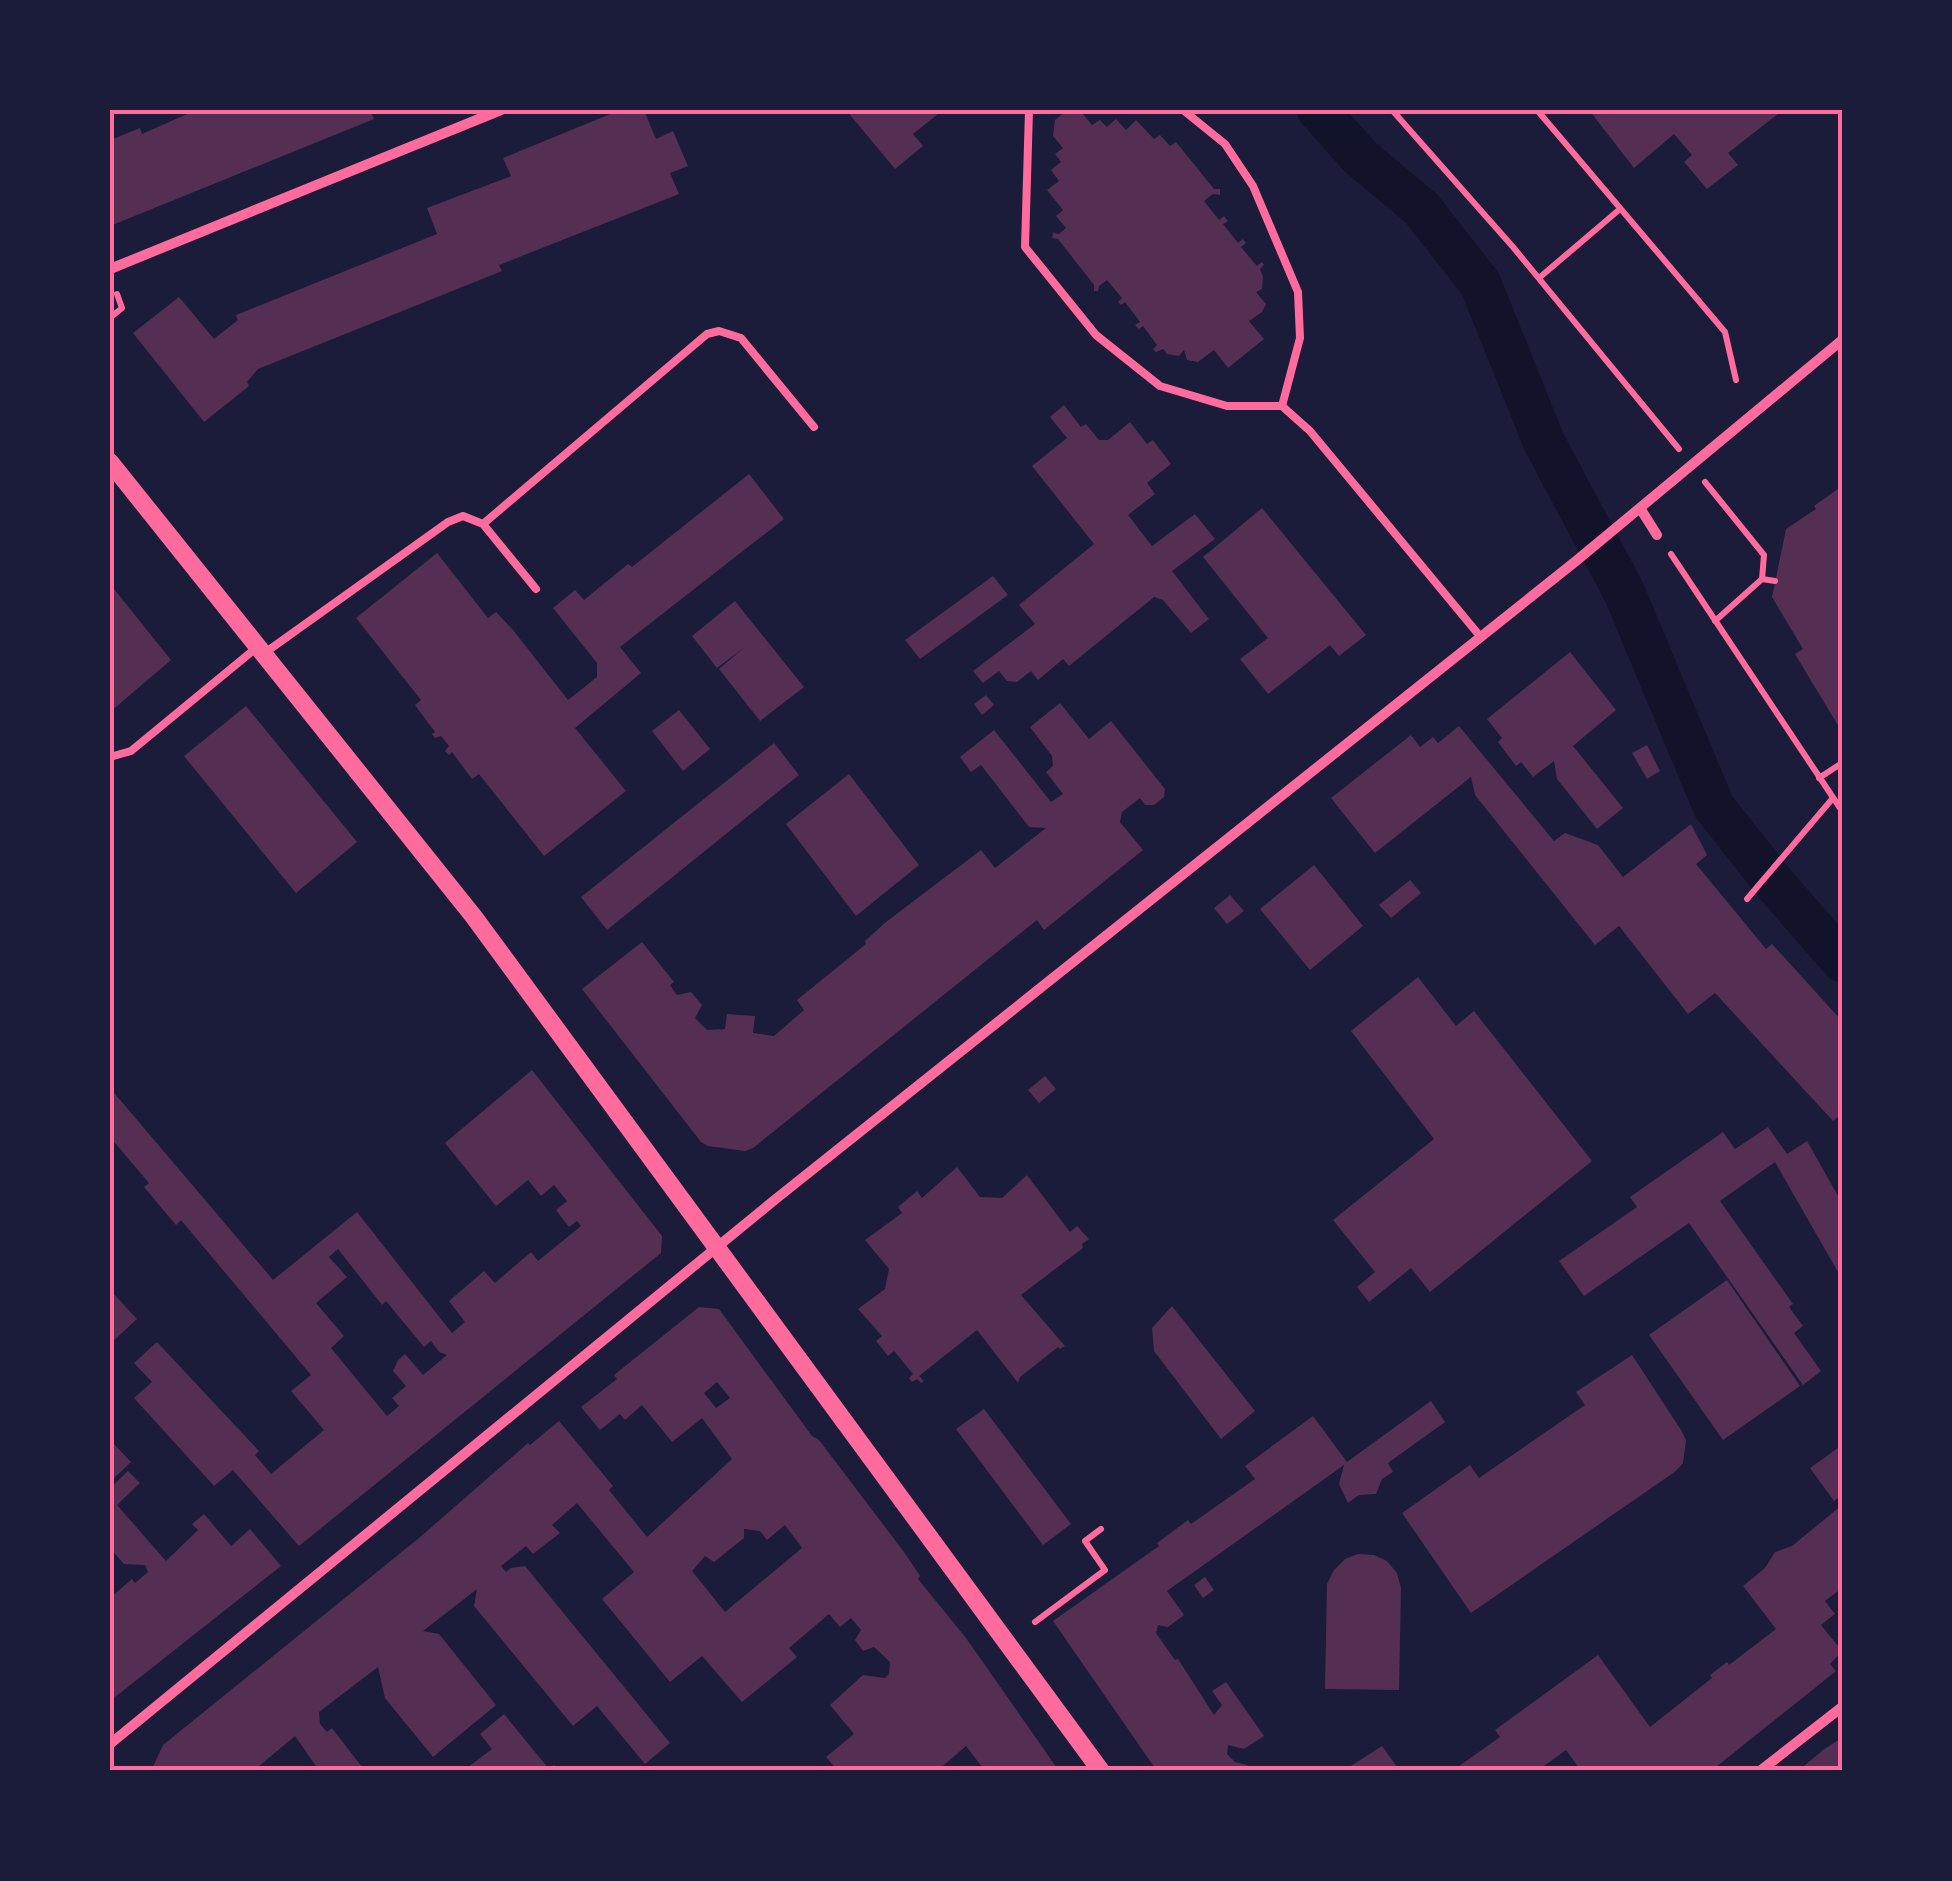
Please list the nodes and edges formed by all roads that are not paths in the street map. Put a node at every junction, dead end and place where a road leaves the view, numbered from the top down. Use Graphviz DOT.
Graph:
graph roads {
  1 [pos="501,110"];
  2 [pos="1029,110"];
  3 [pos="1183,110"];
  4 [pos="110,269"];
  5 [pos="1842,340"];
  6 [pos="1282,406"];
  7 [pos="814,427"];
  8 [pos="110,462"];
  9 [pos="1640,508"];
  10 [pos="483,524"];
  11 [pos="1657,534"];
  12 [pos="536,589"];
  13 [pos="1480,635"];
  14 [pos="259,652"];
  15 [pos="110,756"];
  16 [pos="718,1246"];
  17 [pos="1842,1707"];
  18 [pos="110,1744"];
  19 [pos="1101,1771"];
  20 [pos="1760,1771"];
  1 -- 4 [label="street"];
  2 -- 6 [label="lane"];
  3 -- 6 [label="lane"];
  5 -- 9 [label="street"];
  6 -- 13 [label="lane"];
  7 -- 10 [label="lane"];
  8 -- 14 [label="street"];
  9 -- 11 [label="street"];
  9 -- 13 [label="street"];
  10 -- 12 [label="lane"];
  10 -- 14 [label="lane"];
  13 -- 16 [label="street"];
  14 -- 15 [label="lane"];
  14 -- 16 [label="street"];
  16 -- 18 [label="street"];
  16 -- 19 [label="street"];
  17 -- 20 [label="street"];
}
